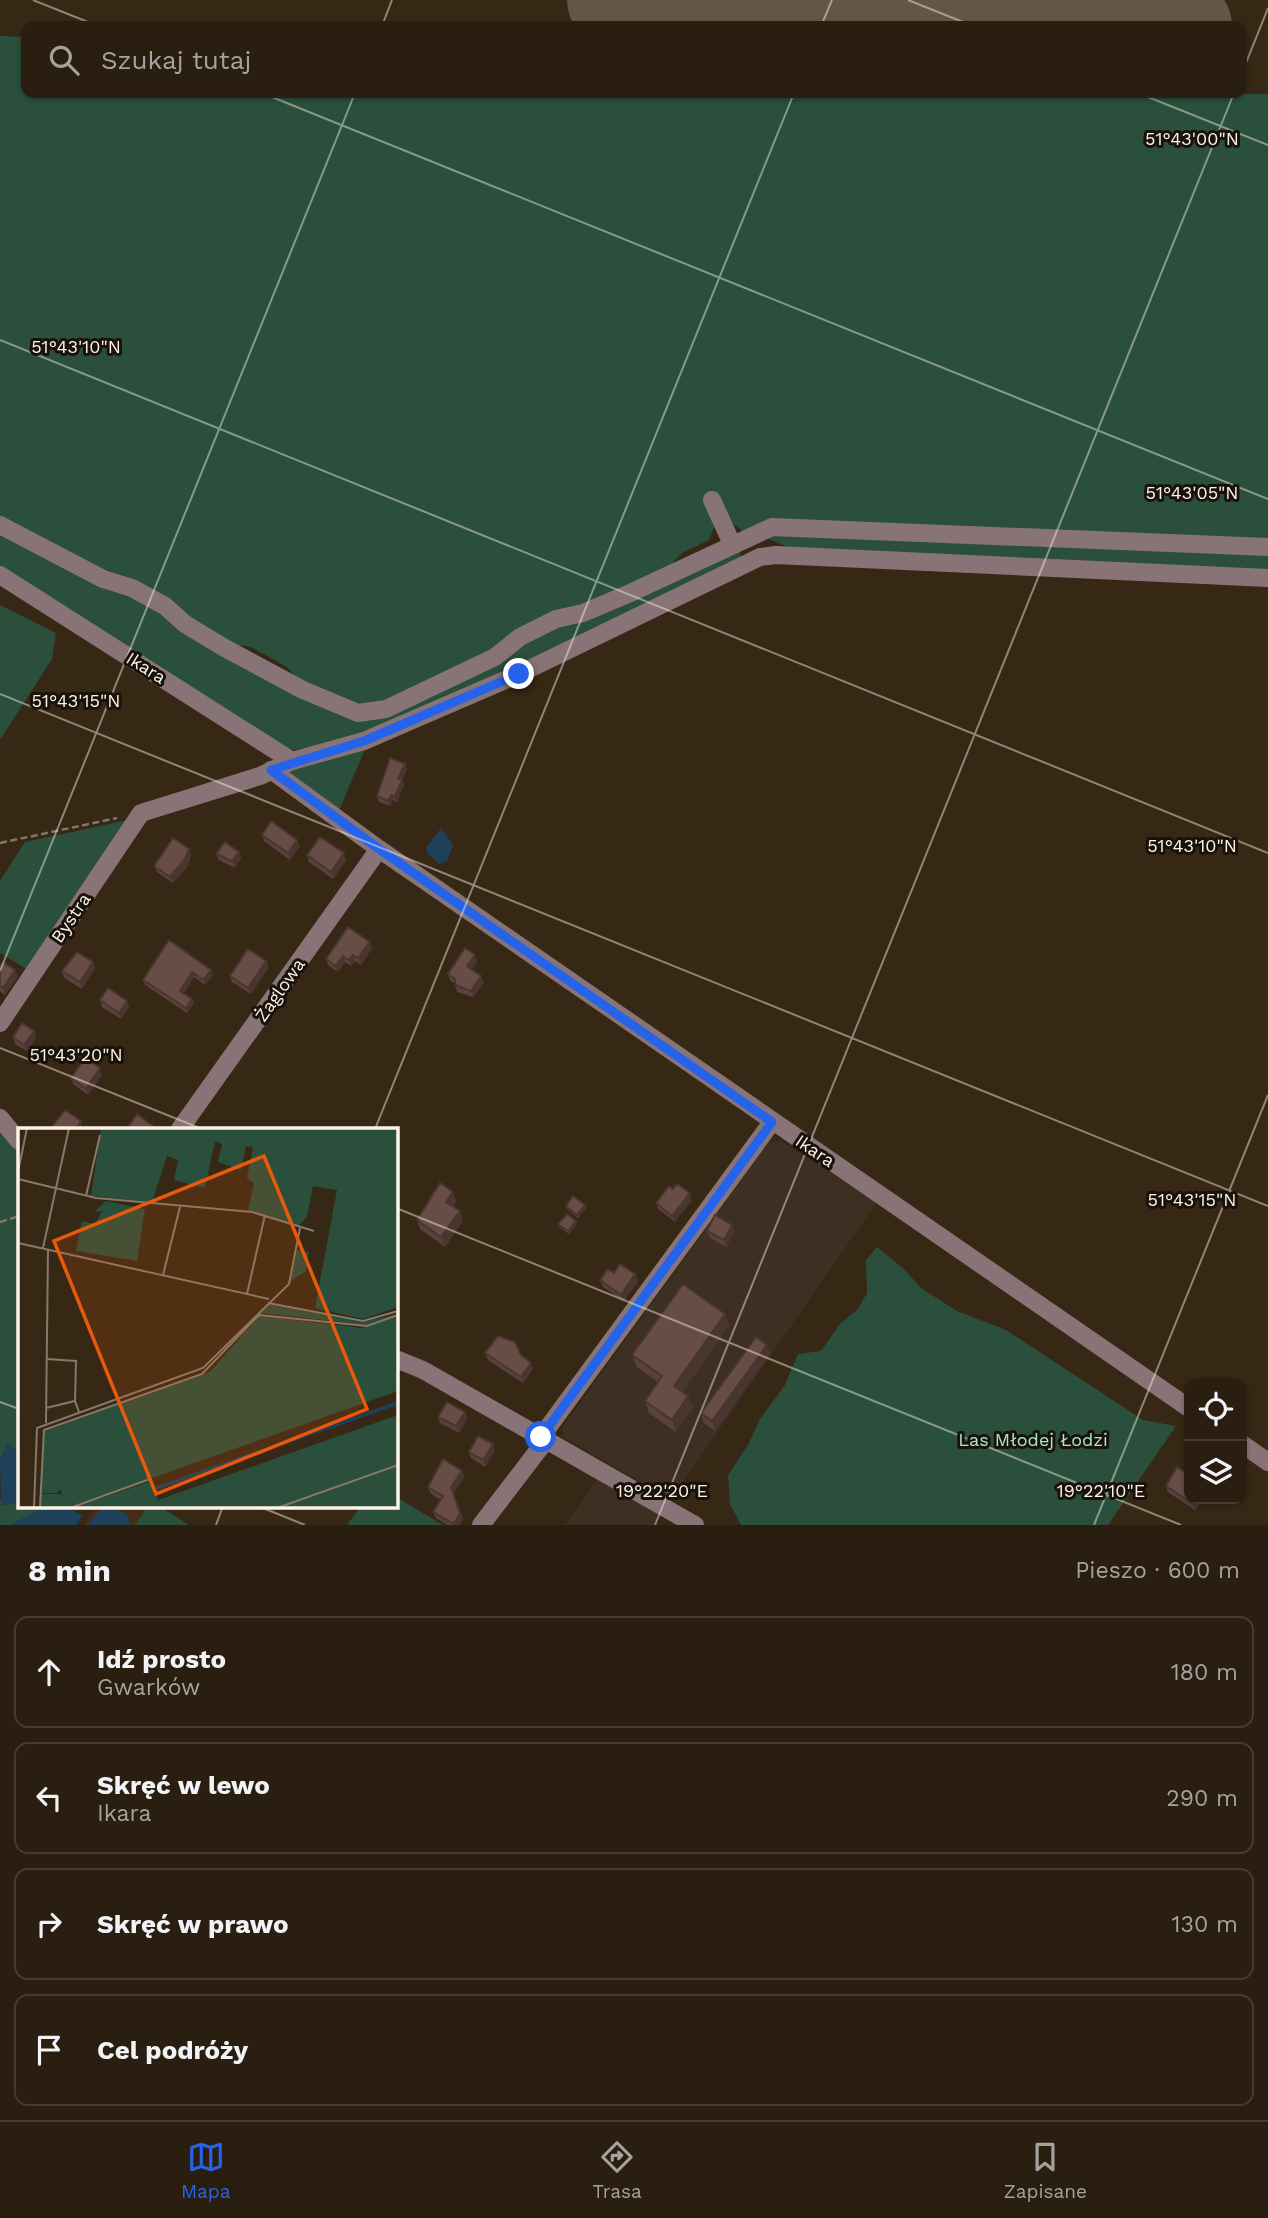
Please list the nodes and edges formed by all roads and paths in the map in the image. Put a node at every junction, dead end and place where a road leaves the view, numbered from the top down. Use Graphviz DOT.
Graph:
graph roads {
  1 [pos="712,500"];
  2 [pos="0,526"];
  3 [pos="749,536"];
  4 [pos="732,544"];
  5 [pos="1268,547"];
  6 [pos="760,557"];
  7 [pos="0,575"];
  8 [pos="1268,578"];
  9 [pos="292,761"];
  10 [pos="271,770"];
  11 [pos="141,813"];
  12 [pos="0,843"];
  13 [pos="379,849"];
  14 [pos="0,1023"];
  15 [pos="0,1118"];
  16 [pos="772,1122"];
  17 [pos="181,1128"];
  18 [pos="18,1140"];
  19 [pos="18,1216"];
  20 [pos="0,1222"];
  21 [pos="397,1359"];
  22 [pos="1184,1405"];
  23 [pos="543,1439"];
  24 [pos="1247,1447"];
  25 [pos="1268,1462"];
  26 [pos="481,1525"];
  27 [pos="695,1525"];
  1 -- 4 [label="street"];
  2 -- 4 [label="street"];
  3 -- 4 [label="street"];
  3 -- 5 [label="street"];
  3 -- 6 [label="street"];
  6 -- 8 [label="street"];
  6 -- 9 [label="street"];
  7 -- 9 [label="street, Ikara"];
  9 -- 10 [label="street"];
  10 -- 11 [label="street"];
  10 -- 13 [label="street, Ikara"];
  11 -- 12 [label="path"];
  11 -- 14 [label="street, Bystra"];
  13 -- 16 [label="street, Ikara"];
  13 -- 17 [label="street, Żaglowa"];
  15 -- 18 [label="street"];
  16 -- 22 [label="street, Ikara"];
  16 -- 23 [label="street"];
  19 -- 20 [label="path"];
  21 -- 23 [label="street"];
  23 -- 26 [label="street"];
  23 -- 27 [label="street"];
  24 -- 25 [label="street"];
}
